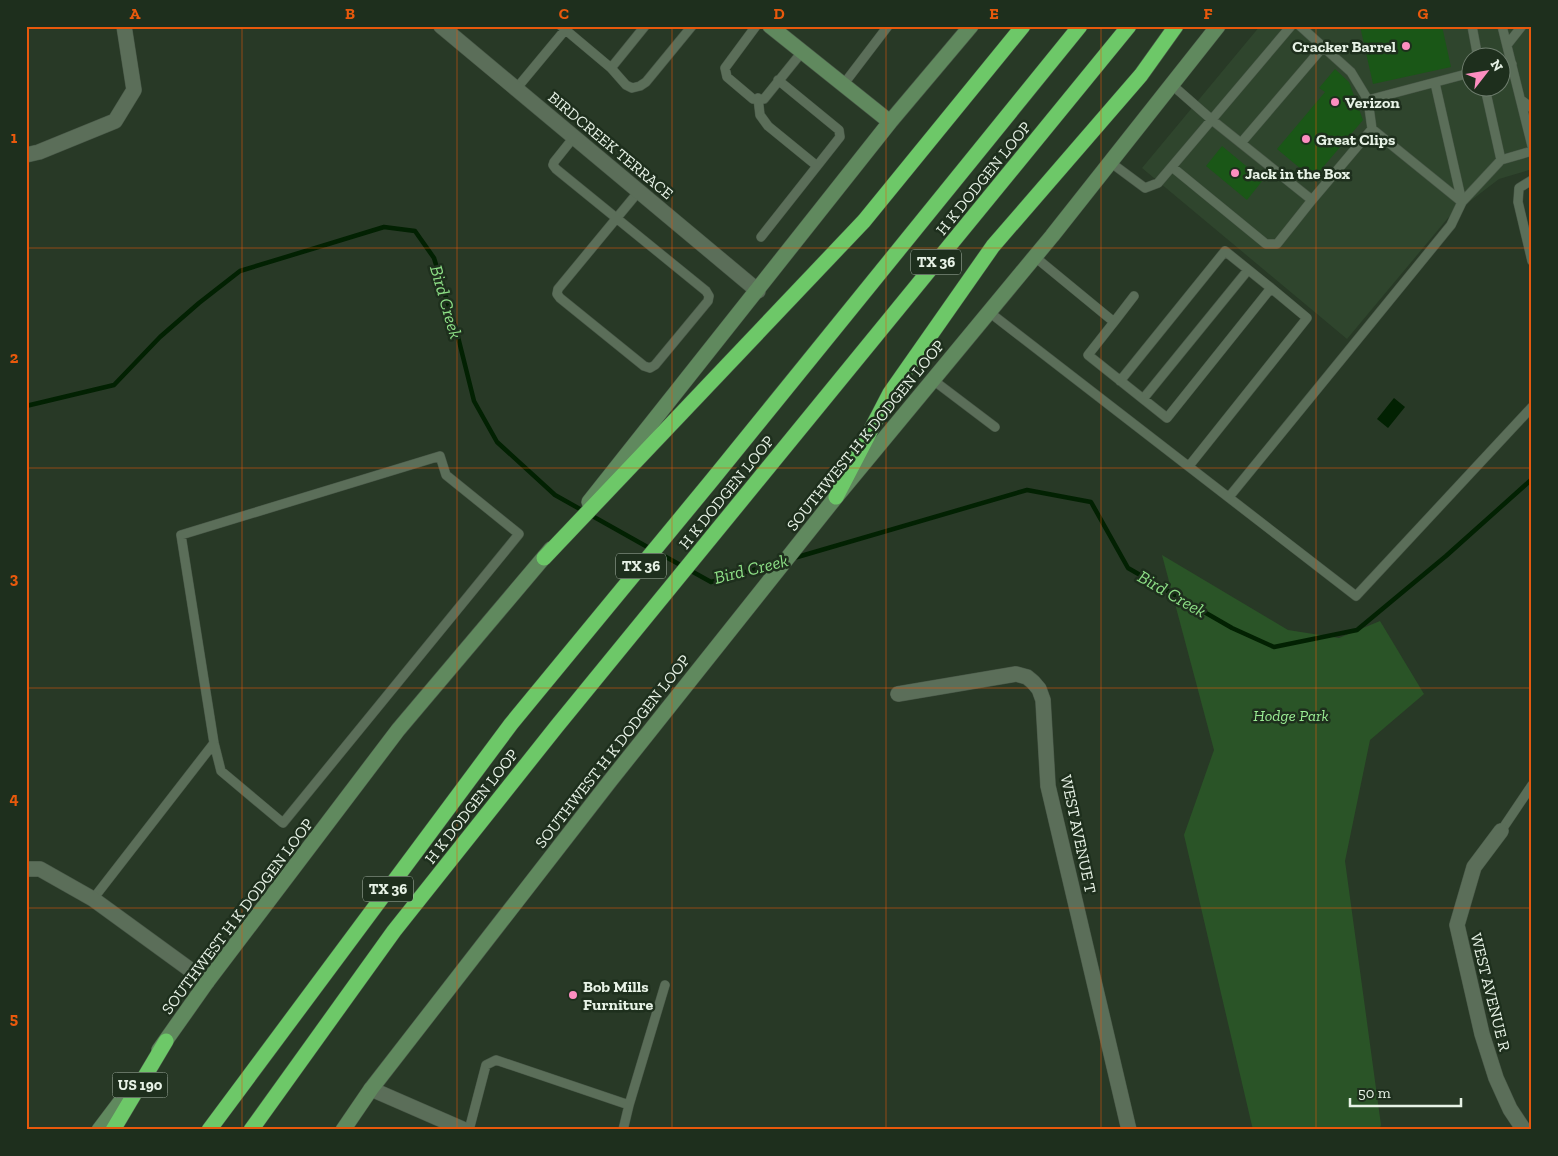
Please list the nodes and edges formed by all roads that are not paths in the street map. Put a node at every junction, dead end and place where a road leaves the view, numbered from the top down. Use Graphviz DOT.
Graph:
graph roads {
  1 [pos="124,26"];
  2 [pos="441,26"];
  3 [pos="645,26"];
  4 [pos="692,26"];
  5 [pos="756,26"];
  6 [pos="770,26"];
  7 [pos="888,26"];
  8 [pos="971,26"];
  9 [pos="1023,26"];
  10 [pos="1080,26"];
  11 [pos="1129,26"];
  12 [pos="1176,26"];
  13 [pos="1218,26"];
  14 [pos="1291,26"];
  15 [pos="1300,26"];
  16 [pos="1472,26"];
  17 [pos="1502,26"];
  18 [pos="1522,26"];
  19 [pos="563,28"];
  20 [pos="1507,45"];
  21 [pos="1323,46"];
  22 [pos="1476,48"];
  23 [pos="802,52"];
  24 [pos="1512,64"];
  25 [pos="611,68"];
  26 [pos="1460,76"];
  27 [pos="778,80"];
  28 [pos="1435,82"];
  29 [pos="1172,84"];
  30 [pos="843,85"];
  31 [pos="516,89"];
  32 [pos="758,98"];
  33 [pos="1487,98"];
  34 [pos="1368,100"];
  35 [pos="1521,100"];
  36 [pos="1532,108"];
  37 [pos="1212,120"];
  38 [pos="890,122"];
  39 [pos="1372,129"];
  40 [pos="574,137"];
  41 [pos="1241,143"];
  42 [pos="1532,146"];
  43 [pos="1532,150"];
  44 [pos="26,155"];
  45 [pos="1501,160"];
  46 [pos="1110,162"];
  47 [pos="817,166"];
  48 [pos="1172,167"];
  49 [pos="1532,180"];
  50 [pos="639,191"];
  51 [pos="1312,200"];
  52 [pos="1462,202"];
  53 [pos="617,218"];
  54 [pos="761,237"];
  55 [pos="1035,256"];
  56 [pos="1532,261"];
  57 [pos="1248,270"];
  58 [pos="1271,288"];
  59 [pos="758,291"];
  60 [pos="1134,296"];
  61 [pos="989,312"];
  62 [pos="1114,322"];
  63 [pos="933,380"];
  64 [pos="1120,381"];
  65 [pos="1143,399"];
  66 [pos="1532,407"];
  67 [pos="995,427"];
  68 [pos="648,439"];
  69 [pos="1189,466"];
  70 [pos="836,497"];
  71 [pos="1229,497"];
  72 [pos="544,558"];
  73 [pos="898,694"];
  74 [pos="214,743"];
  75 [pos="1532,785"];
  76 [pos="1501,831"];
  77 [pos="26,870"];
  78 [pos="93,899"];
  79 [pos="207,982"];
  80 [pos="665,985"];
  81 [pos="166,1041"];
  82 [pos="371,1089"];
  83 [pos="629,1105"];
  84 [pos="100,1130"];
  85 [pos="113,1130"];
  86 [pos="209,1130"];
  87 [pos="251,1130"];
  88 [pos="343,1130"];
  89 [pos="467,1130"];
  90 [pos="623,1130"];
  91 [pos="1129,1130"];
  92 [pos="1524,1130"];
  1 -- 44 [label="street"];
  2 -- 31 [label="street, BIRDCREEK TERRACE"];
  3 -- 25 [label="lane"];
  4 -- 25 [label="lane"];
  5 -- 32 [label="lane"];
  6 -- 23 [label="main road"];
  7 -- 30 [label="lane"];
  8 -- 38 [label="main road"];
  9 -- 68 [label="highway"];
  10 -- 86 [label="highway, H K DODGEN LOOP / TX 36"];
  11 -- 87 [label="highway, H K DODGEN LOOP / TX 36"];
  12 -- 70 [label="highway"];
  13 -- 29 [label="main road, SOUTHWEST H K DODGEN LOOP"];
  14 -- 37 [label="lane"];
  15 -- 21 [label="lane"];
  16 -- 22 [label="lane"];
  17 -- 20 [label="lane"];
  18 -- 20 [label="lane"];
  19 -- 25 [label="lane"];
  19 -- 31 [label="lane"];
  20 -- 24 [label="lane"];
  21 -- 34 [label="lane"];
  21 -- 41 [label="lane"];
  23 -- 27 [label="lane"];
  23 -- 30 [label="main road"];
  24 -- 35 [label="lane"];
  26 -- 28 [label="lane"];
  27 -- 32 [label="lane"];
  27 -- 47 [label="lane"];
  28 -- 34 [label="lane"];
  28 -- 52 [label="lane"];
  29 -- 37 [label="lane"];
  29 -- 46 [label="main road, SOUTHWEST H K DODGEN LOOP"];
  30 -- 38 [label="main road"];
  31 -- 40 [label="street, BIRDCREEK TERRACE"];
  32 -- 47 [label="lane"];
  33 -- 45 [label="lane"];
  34 -- 39 [label="lane"];
  35 -- 36 [label="lane"];
  35 -- 42 [label="lane"];
  37 -- 41 [label="lane"];
  37 -- 48 [label="lane"];
  38 -- 59 [label="main road"];
  39 -- 51 [label="lane"];
  39 -- 52 [label="lane"];
  40 -- 50 [label="street, BIRDCREEK TERRACE"];
  40 -- 53 [label="lane"];
  41 -- 51 [label="lane"];
  43 -- 45 [label="lane"];
  45 -- 52 [label="lane"];
  46 -- 48 [label="lane"];
  46 -- 55 [label="main road, SOUTHWEST H K DODGEN LOOP"];
  47 -- 54 [label="lane"];
  48 -- 51 [label="lane"];
  49 -- 56 [label="lane"];
  50 -- 53 [label="lane"];
  50 -- 59 [label="street, BIRDCREEK TERRACE"];
  52 -- 71 [label="lane"];
  53 -- 53 [label="lane"];
  55 -- 61 [label="main road, SOUTHWEST H K DODGEN LOOP"];
  55 -- 62 [label="lane"];
  57 -- 58 [label="lane"];
  57 -- 64 [label="lane"];
  57 -- 65 [label="lane"];
  58 -- 65 [label="lane"];
  58 -- 69 [label="lane"];
  59 -- 68 [label="main road"];
  60 -- 62 [label="lane"];
  61 -- 63 [label="main road, SOUTHWEST H K DODGEN LOOP"];
  61 -- 69 [label="lane"];
  62 -- 64 [label="lane"];
  63 -- 67 [label="lane"];
  63 -- 70 [label="main road, SOUTHWEST H K DODGEN LOOP"];
  64 -- 65 [label="lane"];
  66 -- 71 [label="lane"];
  68 -- 72 [label="highway"];
  69 -- 71 [label="lane"];
  70 -- 82 [label="main road, SOUTHWEST H K DODGEN LOOP"];
  72 -- 79 [label="main road, SOUTHWEST H K DODGEN LOOP / US 190"];
  73 -- 91 [label="street, WEST AVENUE T"];
  74 -- 74 [label="lane"];
  74 -- 78 [label="lane"];
  75 -- 76 [label="lane, WEST AVENUE R"];
  76 -- 92 [label="street, WEST AVENUE R"];
  77 -- 78 [label="street"];
  78 -- 79 [label="street"];
  79 -- 81 [label="main road, SOUTHWEST H K DODGEN LOOP / US 190"];
  80 -- 83 [label="lane"];
  81 -- 84 [label="main road, SOUTHWEST H K DODGEN LOOP"];
  81 -- 85 [label="highway, US 190"];
  82 -- 88 [label="main road, SOUTHWEST H K DODGEN LOOP"];
  82 -- 89 [label="street"];
  83 -- 89 [label="lane"];
  83 -- 90 [label="lane"];
}
